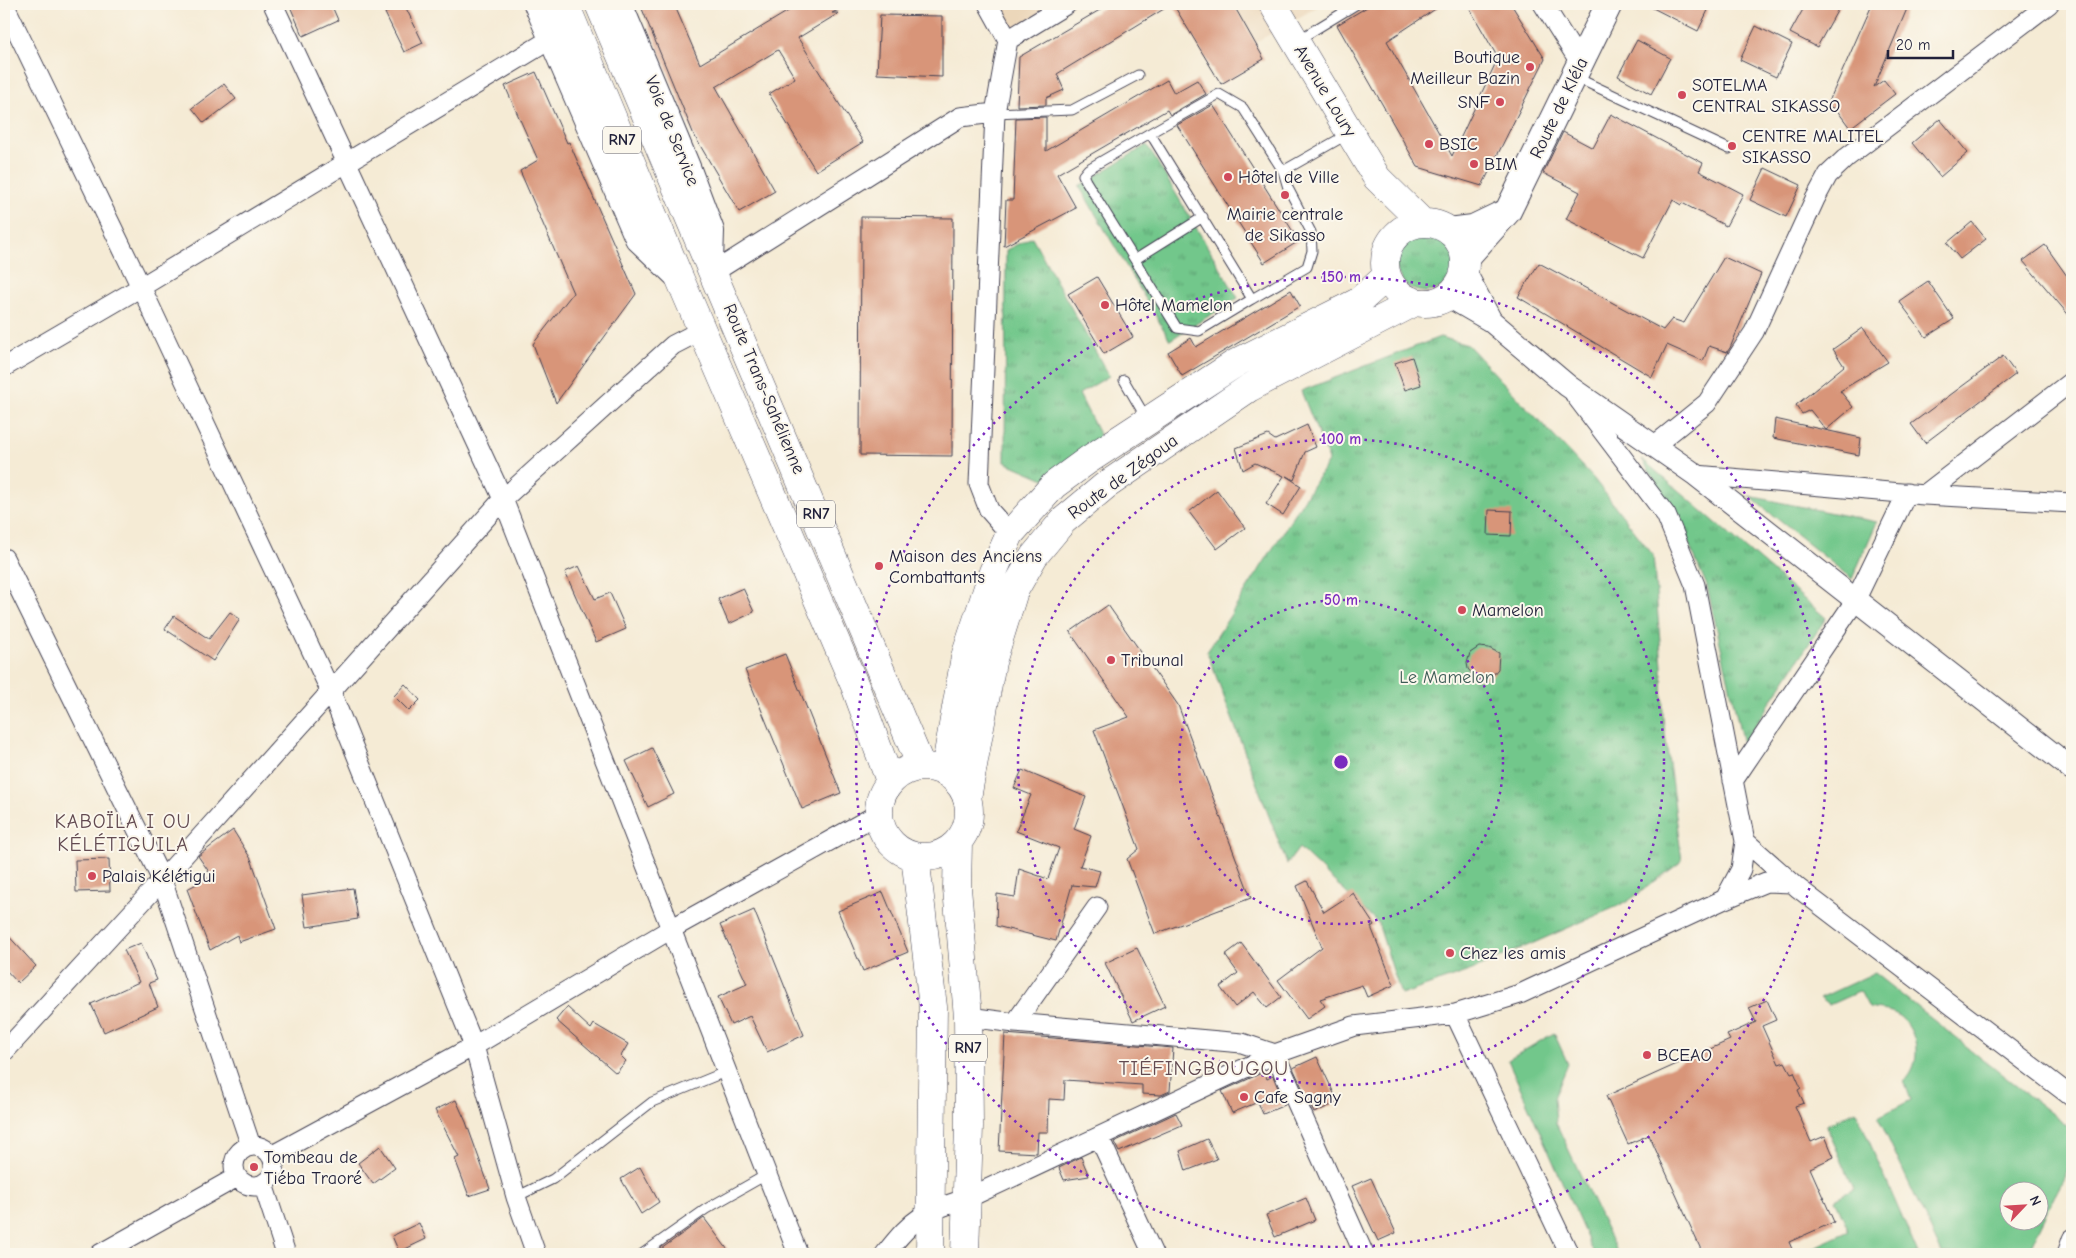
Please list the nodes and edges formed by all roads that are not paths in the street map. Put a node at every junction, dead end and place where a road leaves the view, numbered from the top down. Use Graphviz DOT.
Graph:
graph roads {
  1 [pos="4,4"];
  2 [pos="273,4"];
  3 [pos="537,4"];
  4 [pos="565,4"];
  5 [pos="599,4"];
  6 [pos="619,4"];
  7 [pos="988,4"];
  8 [pos="1067,4"];
  9 [pos="1273,4"];
  10 [pos="1357,4"];
  11 [pos="1543,4"];
  12 [pos="1609,4"];
  13 [pos="2049,4"];
  14 [pos="551,39"];
  15 [pos="1008,40"];
  16 [pos="1295,41"];
  17 [pos="1577,70"];
  18 [pos="1138,74"];
  19 [pos="995,113"];
  20 [pos="1150,133"];
  21 [pos="1350,133"];
  22 [pos="1729,149"];
  23 [pos="346,161"];
  24 [pos="1283,171"];
  25 [pos="1377,178"];
  26 [pos="1508,211"];
  27 [pos="1202,217"];
  28 [pos="1423,223"];
  29 [pos="1449,231"];
  30 [pos="1394,238"];
  31 [pos="1136,259"];
  32 [pos="1464,265"];
  33 [pos="712,267"];
  34 [pos="1387,276"];
  35 [pos="679,277"];
  36 [pos="141,287"];
  37 [pos="1448,296"];
  38 [pos="1252,299"];
  39 [pos="1415,302"];
  40 [pos="1490,321"];
  41 [pos="702,330"];
  42 [pos="4,367"];
  43 [pos="1124,380"];
  44 [pos="2072,381"];
  45 [pos="1568,386"];
  46 [pos="1147,421"];
  47 [pos="1655,445"];
  48 [pos="1696,476"];
  49 [pos="1916,494"];
  50 [pos="503,499"];
  51 [pos="2072,503"];
  52 [pos="1010,534"];
  53 [pos="4,558"];
  54 [pos="1855,602"];
  55 [pos="331,692"];
  56 [pos="933,768"];
  57 [pos="2072,769"];
  58 [pos="890,781"];
  59 [pos="1733,781"];
  60 [pos="967,798"];
  61 [pos="878,814"];
  62 [pos="1745,841"];
  63 [pos="958,842"];
  64 [pos="915,856"];
  65 [pos="162,880"];
  66 [pos="1792,883"];
  67 [pos="1725,899"];
  68 [pos="1097,907"];
  69 [pos="672,929"];
  70 [pos="1455,1014"];
  71 [pos="968,1017"];
  72 [pos="1015,1024"];
  73 [pos="474,1046"];
  74 [pos="4,1052"];
  75 [pos="1275,1054"];
  76 [pos="725,1072"];
  77 [pos="2072,1097"];
  78 [pos="1099,1137"];
  79 [pos="251,1146"];
  80 [pos="271,1156"];
  81 [pos="766,1175"];
  82 [pos="237,1177"];
  83 [pos="264,1184"];
  84 [pos="516,1197"];
  85 [pos="968,1198"];
  86 [pos="929,1210"];
  87 [pos="2072,1239"];
  88 [pos="100,1254"];
  89 [pos="286,1254"];
  90 [pos="536,1254"];
  91 [pos="642,1254"];
  92 [pos="798,1254"];
  93 [pos="885,1254"];
  94 [pos="930,1254"];
  95 [pos="966,1254"];
  96 [pos="1153,1254"];
  97 [pos="1364,1254"];
  98 [pos="1569,1254"];
  99 [pos="2067,1254"];
  1 -- 36 [label="street"];
  2 -- 23 [label="street"];
  3 -- 14 [label="main road"];
  4 -- 35 [label="main road, RN7"];
  5 -- 33 [label="main road, RN7"];
  6 -- 33 [label="main road, Voie de Service"];
  7 -- 15 [label="street"];
  8 -- 15 [label="street"];
  9 -- 16 [label="main road, Avenue Loury"];
  10 -- 16 [label="lane"];
  11 -- 17 [label="street"];
  12 -- 17 [label="main road, Route de Kléla"];
  13 -- 47 [label="street"];
  14 -- 23 [label="street"];
  14 -- 35 [label="main road"];
  15 -- 19 [label="street"];
  16 -- 21 [label="main road, Avenue Loury"];
  17 -- 22 [label="lane"];
  17 -- 26 [label="main road, Route de Kléla"];
  18 -- 19 [label="lane"];
  19 -- 33 [label="street"];
  19 -- 52 [label="street"];
  20 -- 24 [label="lane"];
  20 -- 27 [label="lane"];
  20 -- 31 [label="lane"];
  21 -- 24 [label="lane"];
  21 -- 25 [label="main road, Avenue Loury"];
  23 -- 36 [label="street"];
  23 -- 50 [label="street"];
  24 -- 38 [label="lane"];
  25 -- 28 [label="main road"];
  25 -- 30 [label="main road"];
  26 -- 29 [label="main road"];
  26 -- 32 [label="main road, Route de Kléla"];
  27 -- 31 [label="lane"];
  27 -- 38 [label="lane"];
  28 -- 29 [label="main road"];
  28 -- 30 [label="main road"];
  29 -- 32 [label="main road"];
  30 -- 34 [label="main road"];
  31 -- 38 [label="lane"];
  32 -- 37 [label="main road"];
  32 -- 40 [label="street"];
  33 -- 56 [label="main road, Route Trans-Sahélienne / RN7"];
  34 -- 39 [label="main road"];
  34 -- 46 [label="main road, Route de Zégoua"];
  35 -- 41 [label="main road, Route Trans-Sahélienne / RN7"];
  36 -- 42 [label="street"];
  36 -- 55 [label="street"];
  37 -- 39 [label="main road"];
  37 -- 40 [label="street"];
  39 -- 60 [label="main road, Route de Zégoua"];
  40 -- 45 [label="street"];
  41 -- 50 [label="street"];
  41 -- 58 [label="main road, Route Trans-Sahélienne / RN7"];
  43 -- 46 [label="lane"];
  44 -- 49 [label="street"];
  45 -- 47 [label="street"];
  45 -- 59 [label="street"];
  46 -- 52 [label="main road, Route de Zégoua"];
  47 -- 48 [label="street"];
  48 -- 49 [label="street"];
  48 -- 54 [label="street"];
  49 -- 51 [label="street"];
  49 -- 54 [label="street"];
  50 -- 55 [label="street"];
  50 -- 69 [label="street"];
  52 -- 56 [label="main road, Route de Zégoua"];
  53 -- 65 [label="street"];
  54 -- 57 [label="street"];
  54 -- 59 [label="street"];
  55 -- 65 [label="street"];
  55 -- 73 [label="street"];
  56 -- 58 [label="main road"];
  56 -- 60 [label="main road, Route Trans-Sahélienne / RN7"];
  58 -- 61 [label="main road"];
  59 -- 62 [label="street"];
  60 -- 63 [label="main road, RN7"];
  61 -- 64 [label="main road"];
  61 -- 69 [label="street"];
  62 -- 66 [label="street"];
  62 -- 67 [label="street"];
  63 -- 64 [label="main road"];
  63 -- 71 [label="main road, RN7"];
  64 -- 86 [label="main road, RN7"];
  65 -- 74 [label="street"];
  65 -- 79 [label="street"];
  66 -- 67 [label="street"];
  66 -- 77 [label="street"];
  67 -- 70 [label="street"];
  68 -- 72 [label="street"];
  69 -- 73 [label="street"];
  69 -- 76 [label="street"];
  70 -- 75 [label="street"];
  70 -- 98 [label="street"];
  71 -- 72 [label="street"];
  71 -- 85 [label="main road, RN7"];
  72 -- 75 [label="street"];
  73 -- 80 [label="street"];
  73 -- 84 [label="street"];
  75 -- 78 [label="street"];
  75 -- 97 [label="street"];
  76 -- 81 [label="street"];
  76 -- 84 [label="lane"];
  78 -- 85 [label="street"];
  78 -- 96 [label="street"];
  79 -- 80 [label="street"];
  79 -- 82 [label="street"];
  80 -- 83 [label="street"];
  81 -- 91 [label="lane"];
  81 -- 92 [label="street"];
  82 -- 83 [label="street"];
  82 -- 88 [label="street"];
  83 -- 89 [label="street"];
  84 -- 90 [label="street"];
  85 -- 86 [label="street"];
  85 -- 95 [label="main road, RN7"];
  86 -- 93 [label="street"];
  86 -- 94 [label="main road, RN7"];
  87 -- 99 [label="street"];
}
